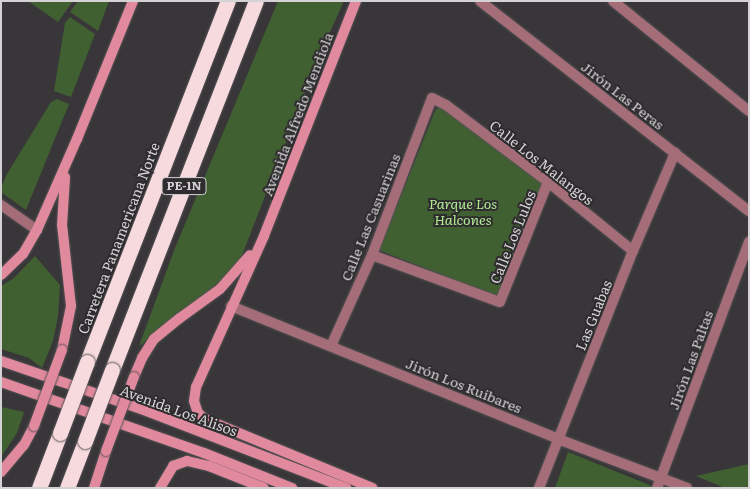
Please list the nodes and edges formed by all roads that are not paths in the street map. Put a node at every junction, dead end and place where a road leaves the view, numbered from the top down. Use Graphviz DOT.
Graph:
graph roads {
  1 [pos="133,1"];
  2 [pos="228,1"];
  3 [pos="256,1"];
  4 [pos="356,1"];
  5 [pos="480,1"];
  6 [pos="613,1"];
  7 [pos="432,98"];
  8 [pos="749,111"];
  9 [pos="675,153"];
  10 [pos="67,163"];
  11 [pos="548,182"];
  12 [pos="1,205"];
  13 [pos="749,211"];
  14 [pos="37,230"];
  15 [pos="264,236"];
  16 [pos="749,242"];
  17 [pos="633,251"];
  18 [pos="372,255"];
  19 [pos="1,275"];
  20 [pos="231,306"];
  21 [pos="331,346"];
  22 [pos="1,360"];
  23 [pos="1,382"];
  24 [pos="558,439"];
  25 [pos="1,472"];
  26 [pos="659,483"];
  27 [pos="39,488"];
  28 [pos="67,488"];
  29 [pos="94,488"];
  30 [pos="160,488"];
  31 [pos="264,488"];
  32 [pos="292,488"];
  33 [pos="346,488"];
  34 [pos="372,488"];
  35 [pos="539,488"];
  36 [pos="687,488"];
  1 -- 10 [label="main road"];
  2 -- 27 [label="highway, Carretera Panamericana Norte / PE-1N, bridge"];
  3 -- 28 [label="highway, PE-1N, bridge"];
  4 -- 15 [label="main road, Avenida Alfredo Mendiola"];
  5 -- 9 [label="street, Jirón Las Peras"];
  6 -- 8 [label="street"];
  7 -- 11 [label="street, Calle Los Malangos"];
  7 -- 18 [label="street, Calle Las Casuarinas"];
  9 -- 13 [label="street, Jirón Las Peras"];
  9 -- 17 [label="street, Las Guabas"];
  10 -- 14 [label="main road"];
  10 -- 25 [label="main road, bridge"];
  11 -- 17 [label="street, Calle Los Malangos"];
  11 -- 18 [label="street, Calle Los Lulos"];
  12 -- 14 [label="street"];
  14 -- 19 [label="main road"];
  15 -- 20 [label="main road, Avenida Alfredo Mendiola"];
  15 -- 29 [label="main road, Avenida Alfredo Mendiola, bridge"];
  16 -- 26 [label="street, Jirón Las Paltas"];
  17 -- 24 [label="street, Las Guabas"];
  18 -- 21 [label="street, Calle Las Casuarinas"];
  20 -- 21 [label="street, Jirón Los Ruibares"];
  20 -- 34 [label="main road, Avenida Alfredo Mendiola"];
  21 -- 24 [label="street, Jirón Los Ruibares"];
  22 -- 33 [label="main road, Avenida Los Alisos"];
  23 -- 32 [label="main road"];
  24 -- 26 [label="street, Jirón Los Ruibares"];
  24 -- 35 [label="street, Las Guabas"];
  26 -- 36 [label="street, Jirón Los Ruibares"];
  30 -- 31 [label="main road"];
}
